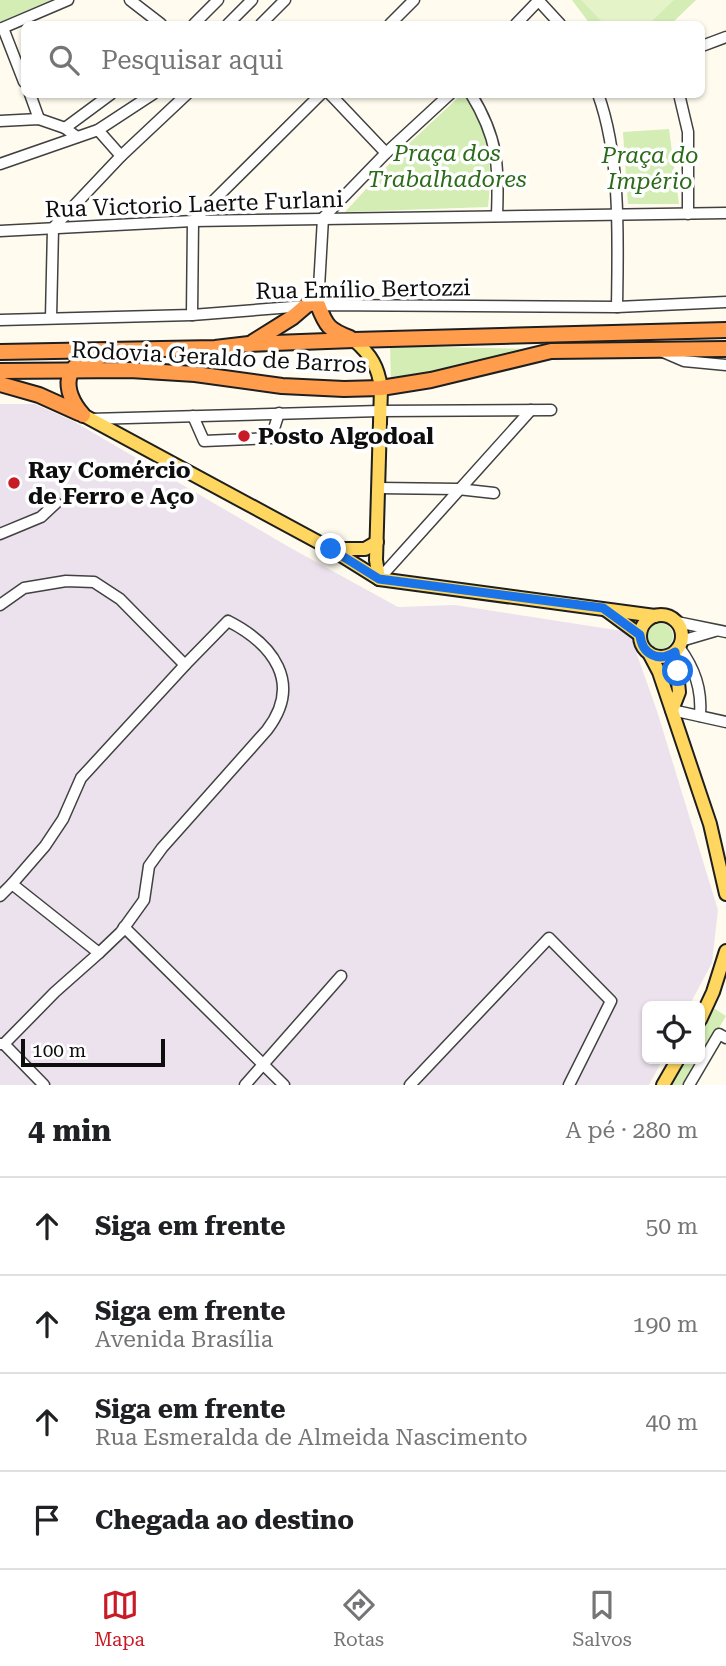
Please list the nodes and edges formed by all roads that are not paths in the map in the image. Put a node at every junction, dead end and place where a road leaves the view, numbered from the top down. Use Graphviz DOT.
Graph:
graph roads {
  1 [pos="68,0"];
  2 [pos="130,0"];
  3 [pos="218,0"];
  4 [pos="253,0"];
  5 [pos="285,0"];
  6 [pos="414,0"];
  7 [pos="538,0"];
  8 [pos="157,21"];
  9 [pos="197,21"];
  10 [pos="231,21"];
  11 [pos="265,21"];
  12 [pos="393,21"];
  13 [pos="519,21"];
  14 [pos="557,21"];
  15 [pos="2,29"];
  16 [pos="726,37"];
  17 [pos="705,45"];
  18 [pos="21,75"];
  19 [pos="31,98"];
  20 [pos="106,98"];
  21 [pos="147,98"];
  22 [pos="183,98"];
  23 [pos="317,98"];
  24 [pos="334,98"];
  25 [pos="446,98"];
  26 [pos="473,98"];
  27 [pos="599,98"];
  28 [pos="680,98"];
  29 [pos="39,119"];
  30 [pos="0,121"];
  31 [pos="65,128"];
  32 [pos="99,130"];
  33 [pos="77,137"];
  34 [pos="386,153"];
  35 [pos="121,156"];
  36 [pos="0,164"];
  37 [pos="726,213"];
  38 [pos="688,214"];
  39 [pos="497,215"];
  40 [pos="618,216"];
  41 [pos="323,218"];
  42 [pos="193,220"];
  43 [pos="53,228"];
  44 [pos="0,231"];
  45 [pos="726,302"];
  46 [pos="313,305"];
  47 [pos="617,307"];
  48 [pos="192,315"];
  49 [pos="51,318"];
  50 [pos="0,320"];
  51 [pos="726,330"];
  52 [pos="354,340"];
  53 [pos="250,344"];
  54 [pos="215,348"];
  55 [pos="726,349"];
  56 [pos="659,351"];
  57 [pos="0,352"];
  58 [pos="726,365"];
  59 [pos="0,371"];
  60 [pos="72,371"];
  61 [pos="0,384"];
  62 [pos="381,388"];
  63 [pos="531,410"];
  64 [pos="551,410"];
  65 [pos="380,411"];
  66 [pos="279,413"];
  67 [pos="194,416"];
  68 [pos="87,417"];
  69 [pos="378,488"];
  70 [pos="458,489"];
  71 [pos="494,493"];
  72 [pos="55,503"];
  73 [pos="0,534"];
  74 [pos="377,542"];
  75 [pos="331,549"];
  76 [pos="379,579"];
  77 [pos="0,605"];
  78 [pos="603,608"];
  79 [pos="654,616"];
  80 [pos="677,622"];
  81 [pos="722,631"];
  82 [pos="640,635"];
  83 [pos="678,647"];
  84 [pos="649,653"];
  85 [pos="186,665"];
  86 [pos="672,710"];
  87 [pos="700,716"];
  88 [pos="726,722"];
  89 [pos="12,884"];
  90 [pos="726,894"];
  91 [pos="0,896"];
  92 [pos="124,928"];
  93 [pos="726,951"];
  94 [pos="99,953"];
  95 [pos="341,976"];
  96 [pos="705,1009"];
  97 [pos="723,1036"];
  98 [pos="2,1044"];
  99 [pos="675,1064"];
  100 [pos="263,1065"];
  101 [pos="44,1085"];
  102 [pos="245,1085"];
  103 [pos="284,1085"];
  104 [pos="410,1085"];
  105 [pos="569,1085"];
  106 [pos="663,1085"];
  107 [pos="689,1085"];
  1 -- 15 [label="street"];
  2 -- 8 [label="street"];
  3 -- 9 [label="street"];
  4 -- 10 [label="street"];
  5 -- 11 [label="street"];
  6 -- 12 [label="street"];
  7 -- 13 [label="street"];
  7 -- 14 [label="street"];
  15 -- 18 [label="street"];
  16 -- 17 [label="street"];
  19 -- 29 [label="street"];
  20 -- 31 [label="street"];
  21 -- 32 [label="street"];
  22 -- 35 [label="street"];
  23 -- 42 [label="street"];
  24 -- 34 [label="street"];
  25 -- 34 [label="street"];
  26 -- 39 [label="street"];
  27 -- 40 [label="street"];
  28 -- 38 [label="street"];
  29 -- 30 [label="street"];
  29 -- 31 [label="street"];
  31 -- 33 [label="street"];
  32 -- 33 [label="street"];
  32 -- 35 [label="street"];
  33 -- 36 [label="street"];
  34 -- 41 [label="street"];
  35 -- 43 [label="street"];
  37 -- 38 [label="street, Rua Victorio Laerte Furlani"];
  38 -- 40 [label="street, Rua Victorio Laerte Furlani"];
  39 -- 40 [label="street, Rua Victorio Laerte Furlani"];
  39 -- 41 [label="street, Rua Victorio Laerte Furlani"];
  40 -- 47 [label="street"];
  41 -- 42 [label="street, Rua Victorio Laerte Furlani"];
  41 -- 46 [label="street"];
  42 -- 43 [label="street, Rua Victorio Laerte Furlani"];
  42 -- 48 [label="street"];
  43 -- 44 [label="street, Rua Victorio Laerte Furlani"];
  43 -- 49 [label="street"];
  45 -- 47 [label="street, Rua Emílio Bertozzi"];
  46 -- 47 [label="street, Rua Emílio Bertozzi"];
  46 -- 48 [label="street, Rua Emílio Bertozzi"];
  46 -- 52 [label="highway"];
  46 -- 53 [label="highway"];
  48 -- 49 [label="street, Rua Emílio Bertozzi"];
  49 -- 50 [label="street, Rua Emílio Bertozzi"];
  51 -- 52 [label="highway, Rodovia Geraldo de Barros"];
  52 -- 53 [label="highway, Rodovia Geraldo de Barros"];
  52 -- 62 [label="main road"];
  53 -- 54 [label="highway, Rodovia Geraldo de Barros"];
  54 -- 57 [label="highway, Rodovia Geraldo de Barros"];
  54 -- 60 [label="highway"];
  55 -- 56 [label="highway, Rodovia Geraldo de Barros"];
  56 -- 58 [label="street"];
  56 -- 62 [label="highway, Rodovia Geraldo de Barros"];
  59 -- 60 [label="highway, Rodovia Geraldo de Barros"];
  60 -- 62 [label="highway, Rodovia Geraldo de Barros"];
  60 -- 68 [label="highway"];
  61 -- 68 [label="highway"];
  62 -- 65 [label="main road"];
  63 -- 64 [label="street"];
  63 -- 65 [label="street"];
  63 -- 70 [label="street"];
  65 -- 66 [label="street"];
  65 -- 69 [label="main road"];
  66 -- 67 [label="street"];
  66 -- 67 [label="street"];
  67 -- 68 [label="street"];
  68 -- 75 [label="main road"];
  69 -- 70 [label="street"];
  69 -- 74 [label="main road"];
  70 -- 71 [label="street"];
  70 -- 76 [label="street"];
  72 -- 73 [label="street"];
  74 -- 75 [label="main road"];
  74 -- 76 [label="main road"];
  75 -- 76 [label="main road"];
  76 -- 78 [label="main road"];
  77 -- 85 [label="street"];
  78 -- 79 [label="main road"];
  78 -- 82 [label="main road"];
  79 -- 80 [label="main road"];
  79 -- 82 [label="main road"];
  80 -- 81 [label="street"];
  80 -- 83 [label="main road"];
  81 -- 83 [label="street"];
  82 -- 84 [label="main road"];
  83 -- 84 [label="main road"];
  83 -- 86 [label="main road"];
  83 -- 87 [label="street"];
  84 -- 86 [label="main road"];
  85 -- 89 [label="street"];
  85 -- 92 [label="street"];
  86 -- 87 [label="street"];
  86 -- 90 [label="main road"];
  87 -- 88 [label="street"];
  89 -- 91 [label="street"];
  89 -- 94 [label="street"];
  92 -- 94 [label="street"];
  92 -- 100 [label="street"];
  93 -- 96 [label="main road"];
  94 -- 98 [label="street"];
  95 -- 100 [label="street"];
  97 -- 107 [label="street"];
  98 -- 101 [label="street"];
  99 -- 106 [label="main road"];
  100 -- 102 [label="street"];
  100 -- 103 [label="street"];
  104 -- 105 [label="street"];
}
